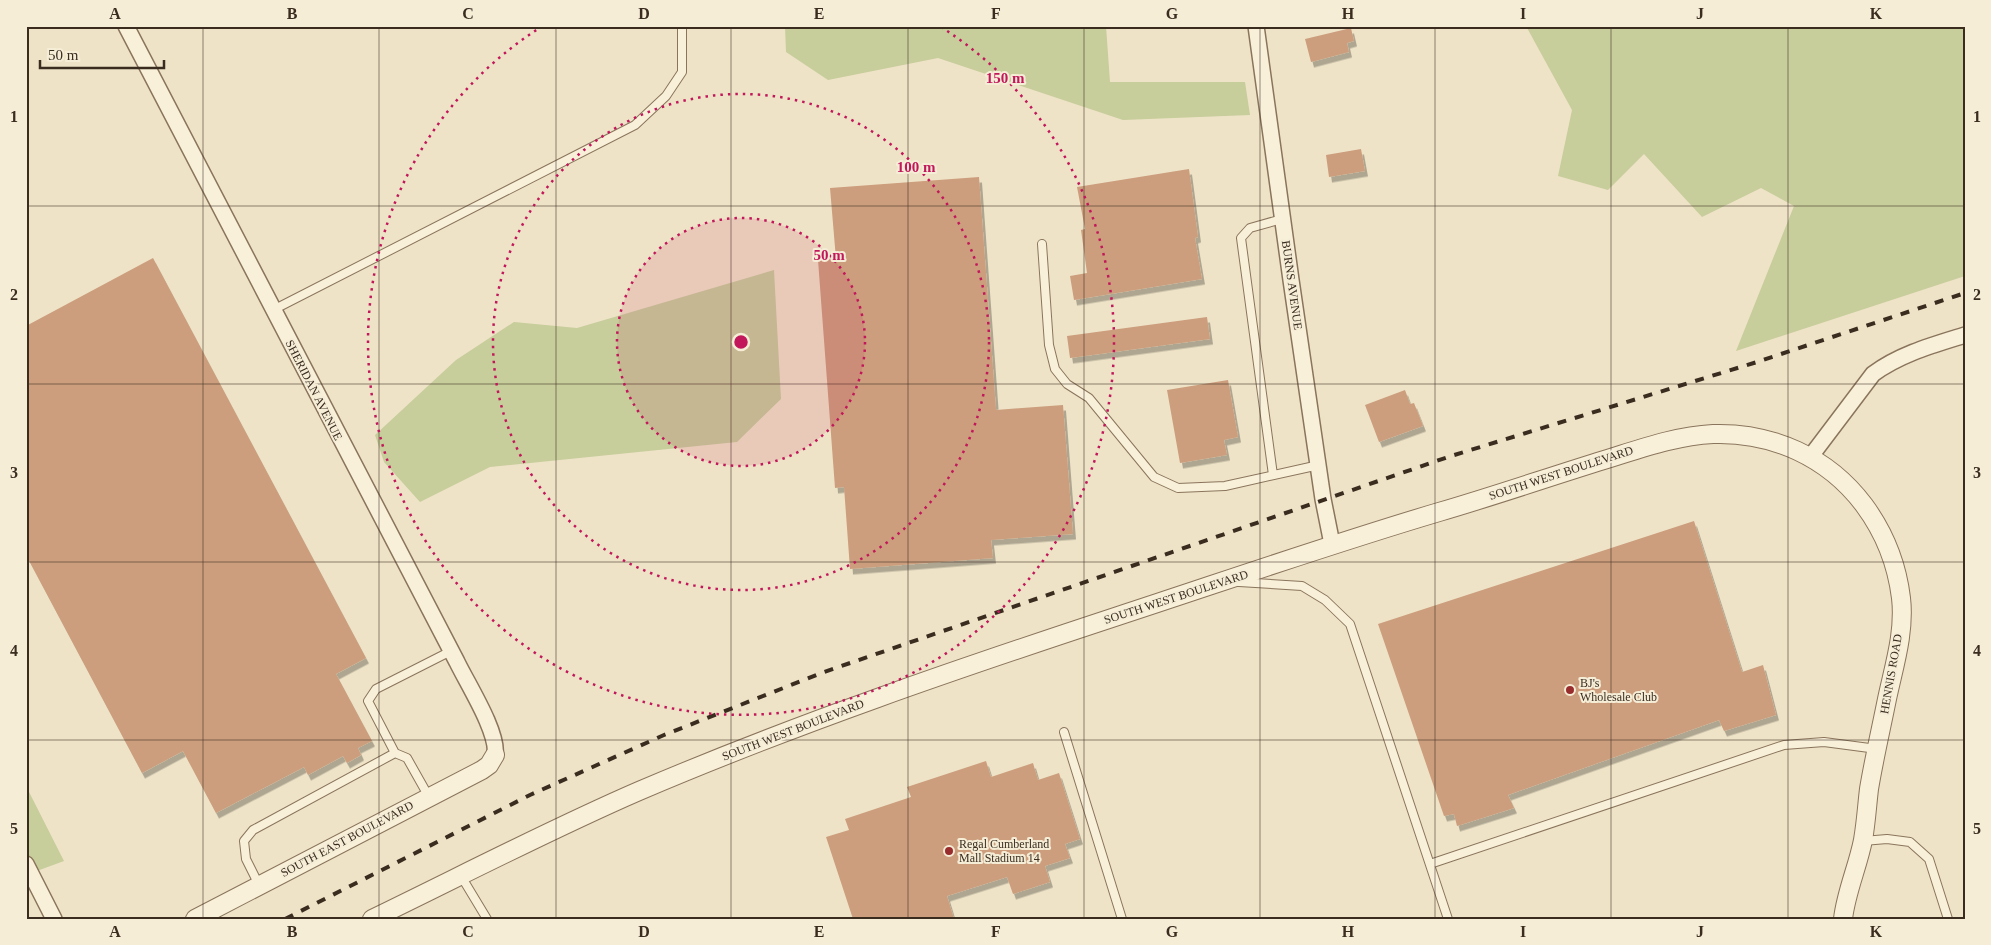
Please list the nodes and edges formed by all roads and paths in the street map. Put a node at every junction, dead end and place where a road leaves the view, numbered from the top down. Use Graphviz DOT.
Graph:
graph roads {
  1 [pos="126,26"];
  2 [pos="682,26"];
  3 [pos="1256,26"];
  4 [pos="1282,219"];
  5 [pos="1042,244"];
  6 [pos="273,310"];
  7 [pos="1965,335"];
  8 [pos="1811,456"];
  9 [pos="1318,465"];
  10 [pos="1273,475"];
  11 [pos="1332,544"];
  12 [pos="1224,581"];
  13 [pos="451,651"];
  14 [pos="1064,732"];
  15 [pos="1877,750"];
  16 [pos="395,753"];
  17 [pos="495,755"];
  18 [pos="429,797"];
  19 [pos="1863,841"];
  20 [pos="26,864"];
  21 [pos="1430,864"];
  22 [pos="461,876"];
  23 [pos="259,886"];
  24 [pos="54,919"];
  25 [pos="195,919"];
  26 [pos="372,919"];
  27 [pos="487,919"];
  28 [pos="1122,919"];
  29 [pos="1448,919"];
  30 [pos="1843,919"];
  31 [pos="1948,919"];
  1 -- 6 [label="street, SHERIDAN AVENUE"];
  2 -- 6 [label="lane"];
  3 -- 4 [label="street, BURNS AVENUE"];
  4 -- 9 [label="street, BURNS AVENUE"];
  4 -- 10 [label="lane"];
  5 -- 10 [label="lane"];
  6 -- 13 [label="street, SHERIDAN AVENUE"];
  7 -- 8 [label="street"];
  8 -- 11 [label="street, SOUTH WEST BOULEVARD"];
  8 -- 15 [label="street, HENNIS ROAD"];
  9 -- 10 [label="lane"];
  9 -- 11 [label="street, BURNS AVENUE"];
  11 -- 12 [label="street, SOUTH WEST BOULEVARD"];
  12 -- 21 [label="lane"];
  12 -- 22 [label="street, SOUTH WEST BOULEVARD"];
  13 -- 16 [label="lane"];
  13 -- 17 [label="street, SHERIDAN AVENUE"];
  14 -- 28 [label="lane"];
  15 -- 19 [label="street, HENNIS ROAD"];
  15 -- 21 [label="lane"];
  16 -- 18 [label="lane"];
  16 -- 23 [label="lane"];
  17 -- 18 [label="street, SOUTH EAST BOULEVARD"];
  18 -- 23 [label="street, SOUTH EAST BOULEVARD"];
  19 -- 30 [label="street, HENNIS ROAD"];
  19 -- 31 [label="lane"];
  20 -- 24 [label="street"];
  21 -- 29 [label="lane"];
  22 -- 26 [label="street, SOUTH WEST BOULEVARD"];
  22 -- 27 [label="lane"];
  23 -- 25 [label="street, SOUTH EAST BOULEVARD"];
}
